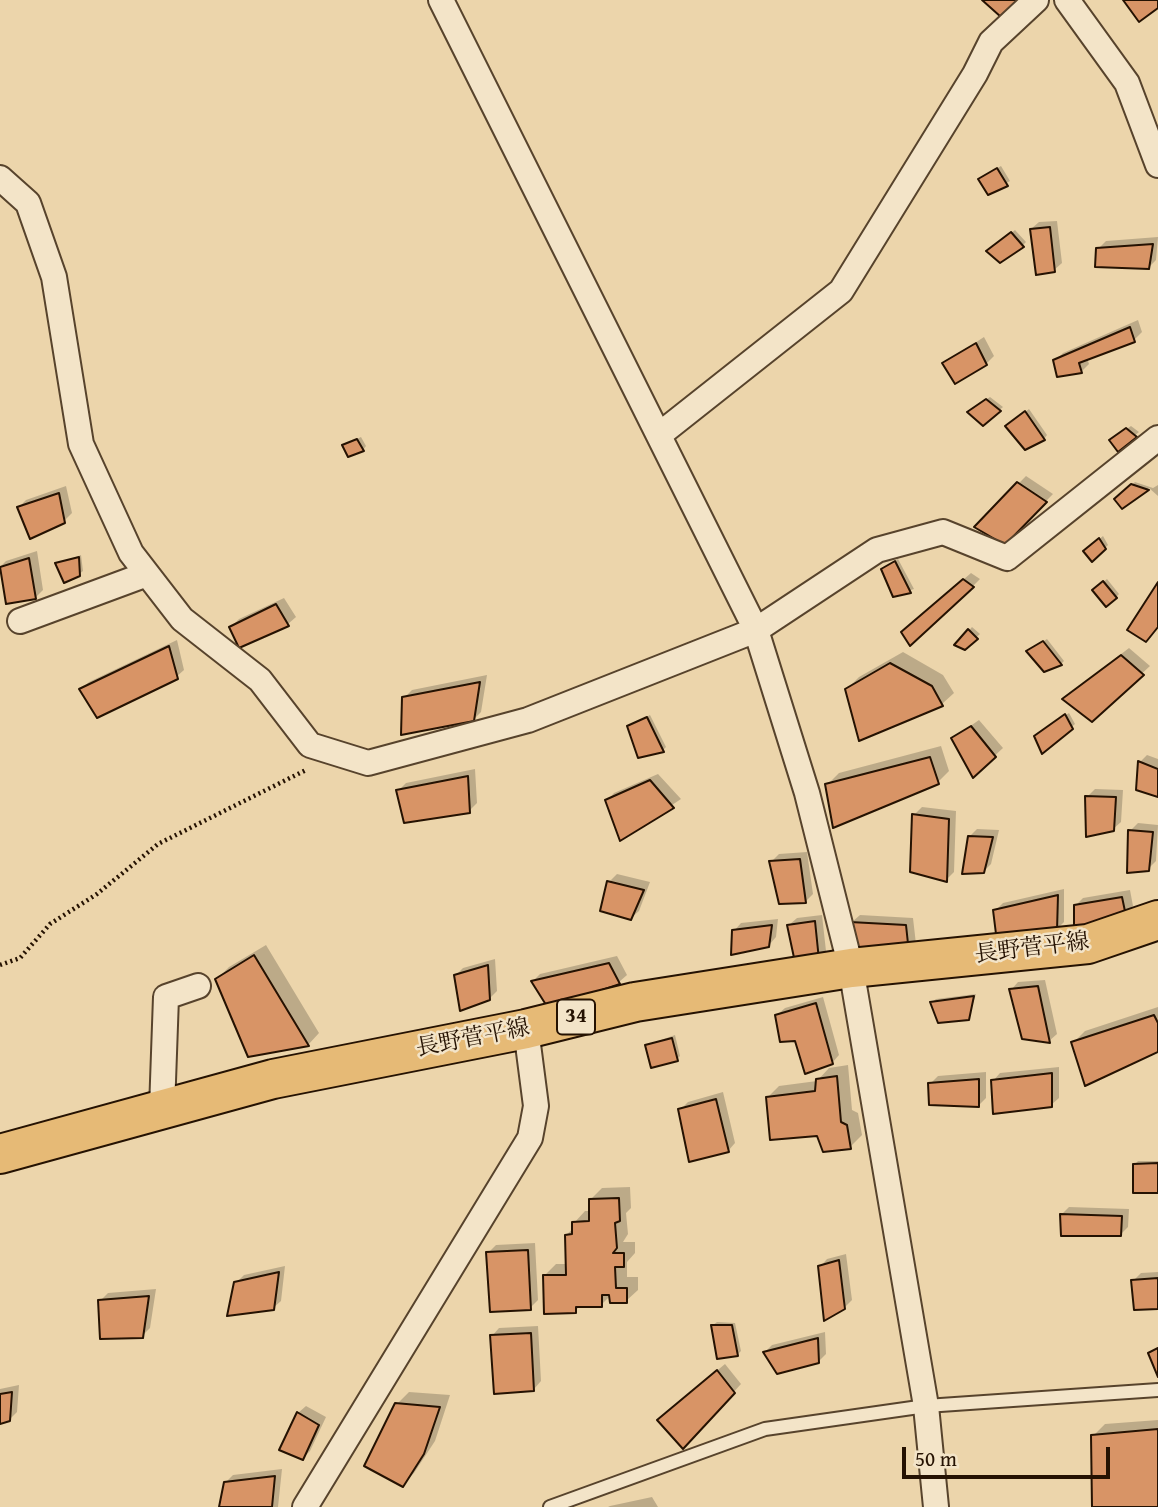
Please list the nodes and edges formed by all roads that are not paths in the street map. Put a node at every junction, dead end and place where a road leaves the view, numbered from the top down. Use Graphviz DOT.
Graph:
graph roads {
  1 [pos="441,0"];
  2 [pos="1036,0"];
  3 [pos="1067,0"];
  4 [pos="1158,165"];
  5 [pos="0,178"];
  6 [pos="659,435"];
  7 [pos="1158,438"];
  8 [pos="147,574"];
  9 [pos="20,621"];
  10 [pos="756,630"];
  11 [pos="1158,920"];
  12 [pos="851,968"];
  13 [pos="198,986"];
  14 [pos="526,1029"];
  15 [pos="162,1109"];
  16 [pos="0,1154"];
  17 [pos="1158,1390"];
  18 [pos="926,1406"];
  19 [pos="305,1507"];
  20 [pos="550,1507"];
  21 [pos="936,1507"];
  1 -- 6 [label="street"];
  2 -- 6 [label="street"];
  3 -- 4 [label="street"];
  5 -- 8 [label="street"];
  6 -- 10 [label="street"];
  7 -- 10 [label="street"];
  8 -- 9 [label="street"];
  8 -- 10 [label="street"];
  10 -- 12 [label="street"];
  11 -- 12 [label="main road, 長野菅平線 / 34"];
  12 -- 14 [label="main road, 長野菅平線 / 34"];
  12 -- 18 [label="street"];
  13 -- 15 [label="street"];
  14 -- 15 [label="main road, 長野菅平線 / 34"];
  14 -- 19 [label="street"];
  15 -- 16 [label="main road, 長野菅平線 / 34"];
  17 -- 18 [label="lane"];
  18 -- 20 [label="lane"];
  18 -- 21 [label="street"];
}
